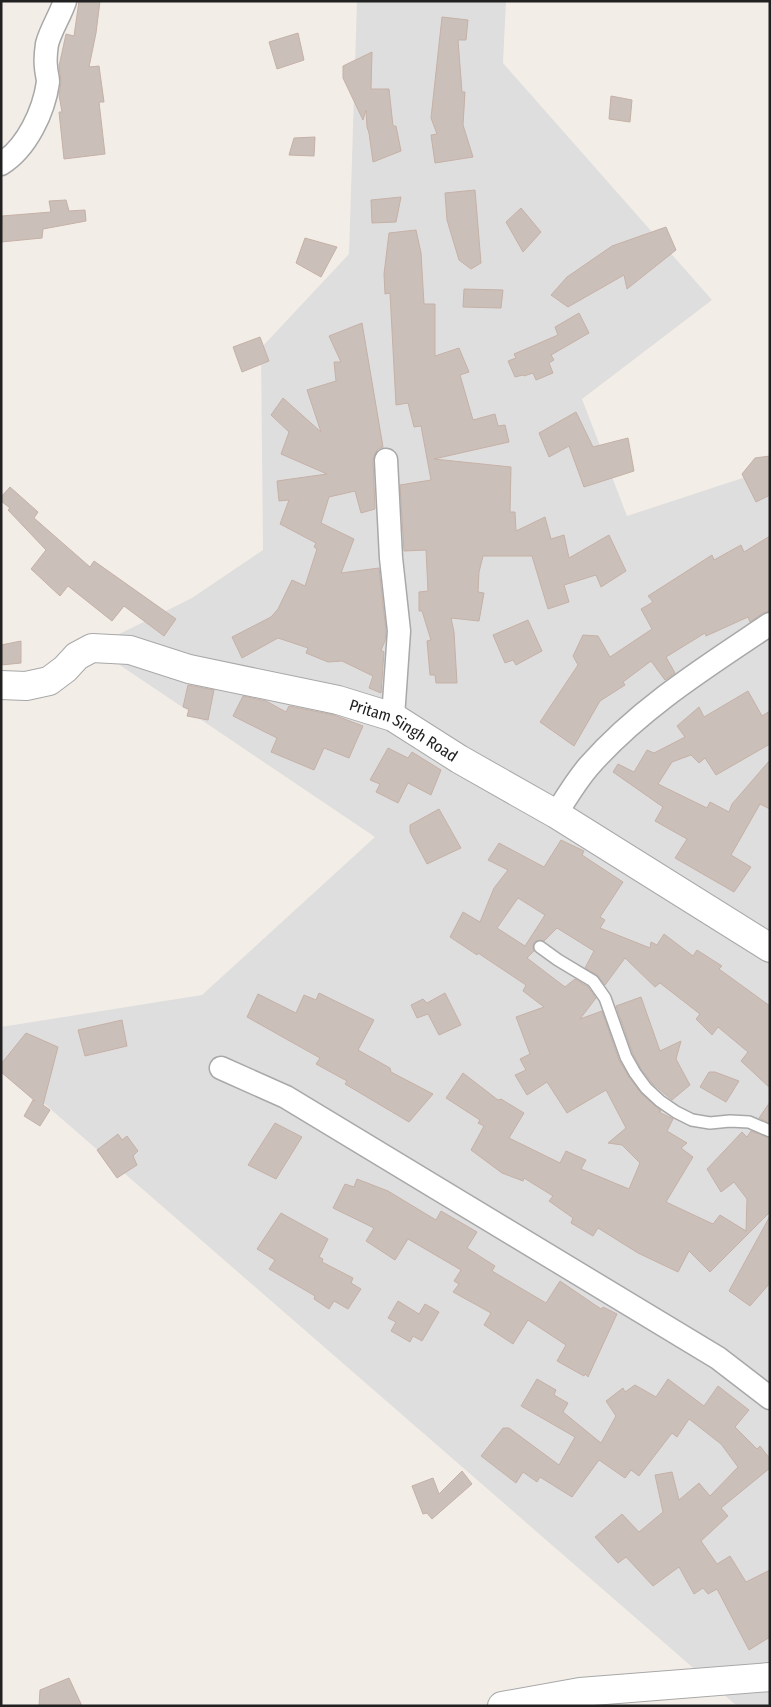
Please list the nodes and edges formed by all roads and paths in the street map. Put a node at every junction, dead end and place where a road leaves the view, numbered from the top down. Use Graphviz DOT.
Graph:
graph roads {
  1 [pos="65,1"];
  2 [pos="1,164"];
  3 [pos="386,460"];
  4 [pos="770,624"];
  5 [pos="1,685"];
  6 [pos="393,717"];
  7 [pos="556,814"];
  8 [pos="540,947"];
  9 [pos="770,948"];
  10 [pos="221,1068"];
  11 [pos="770,1131"];
  12 [pos="770,1398"];
  13 [pos="770,1677"];
  14 [pos="502,1706"];
  1 -- 2 [label="street"];
  3 -- 6 [label="street"];
  4 -- 7 [label="street"];
  5 -- 6 [label="street, Pritam Singh Road"];
  6 -- 7 [label="street, Pritam Singh Road"];
  7 -- 9 [label="street, Pritam Singh Road"];
  8 -- 11 [label="lane"];
  10 -- 12 [label="street"];
  13 -- 14 [label="street"];
}
